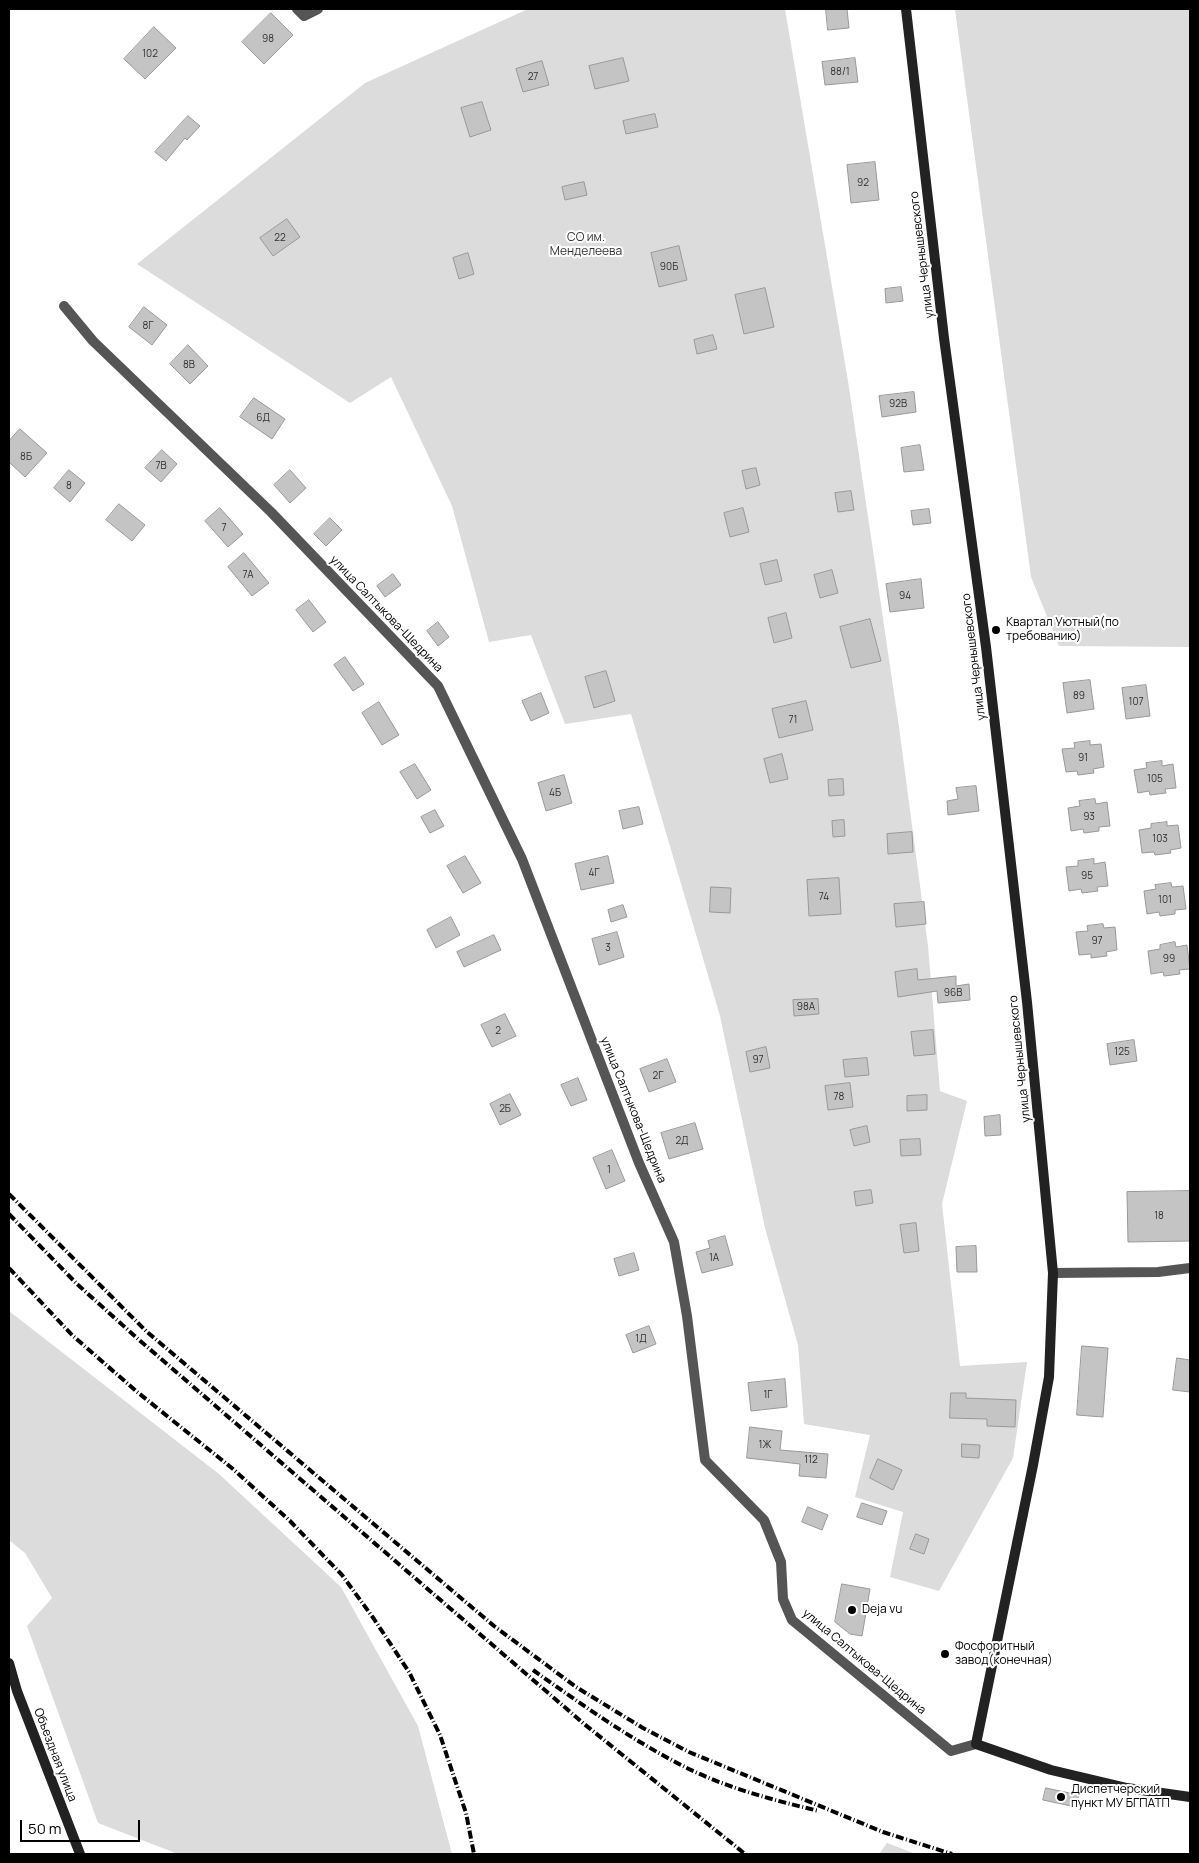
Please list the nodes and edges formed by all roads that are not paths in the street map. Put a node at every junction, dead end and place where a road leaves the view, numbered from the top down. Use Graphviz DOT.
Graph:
graph roads {
  1 [pos="297,9"];
  2 [pos="318,9"];
  3 [pos="906,9"];
  4 [pos="64,306"];
  5 [pos="1190,1268"];
  6 [pos="1053,1273"];
  7 [pos="9,1664"];
  8 [pos="976,1744"];
  9 [pos="1190,1797"];
  10 [pos="80,1854"];
  1 -- 2 [label="street"];
  3 -- 6 [label="street, улица Чернышевского"];
  4 -- 8 [label="street, улица Салтыкова-Щедрина"];
  5 -- 6 [label="street"];
  6 -- 8 [label="street, улица Чернышевского"];
  7 -- 10 [label="street, Объездная улица"];
  8 -- 9 [label="street"];
}
